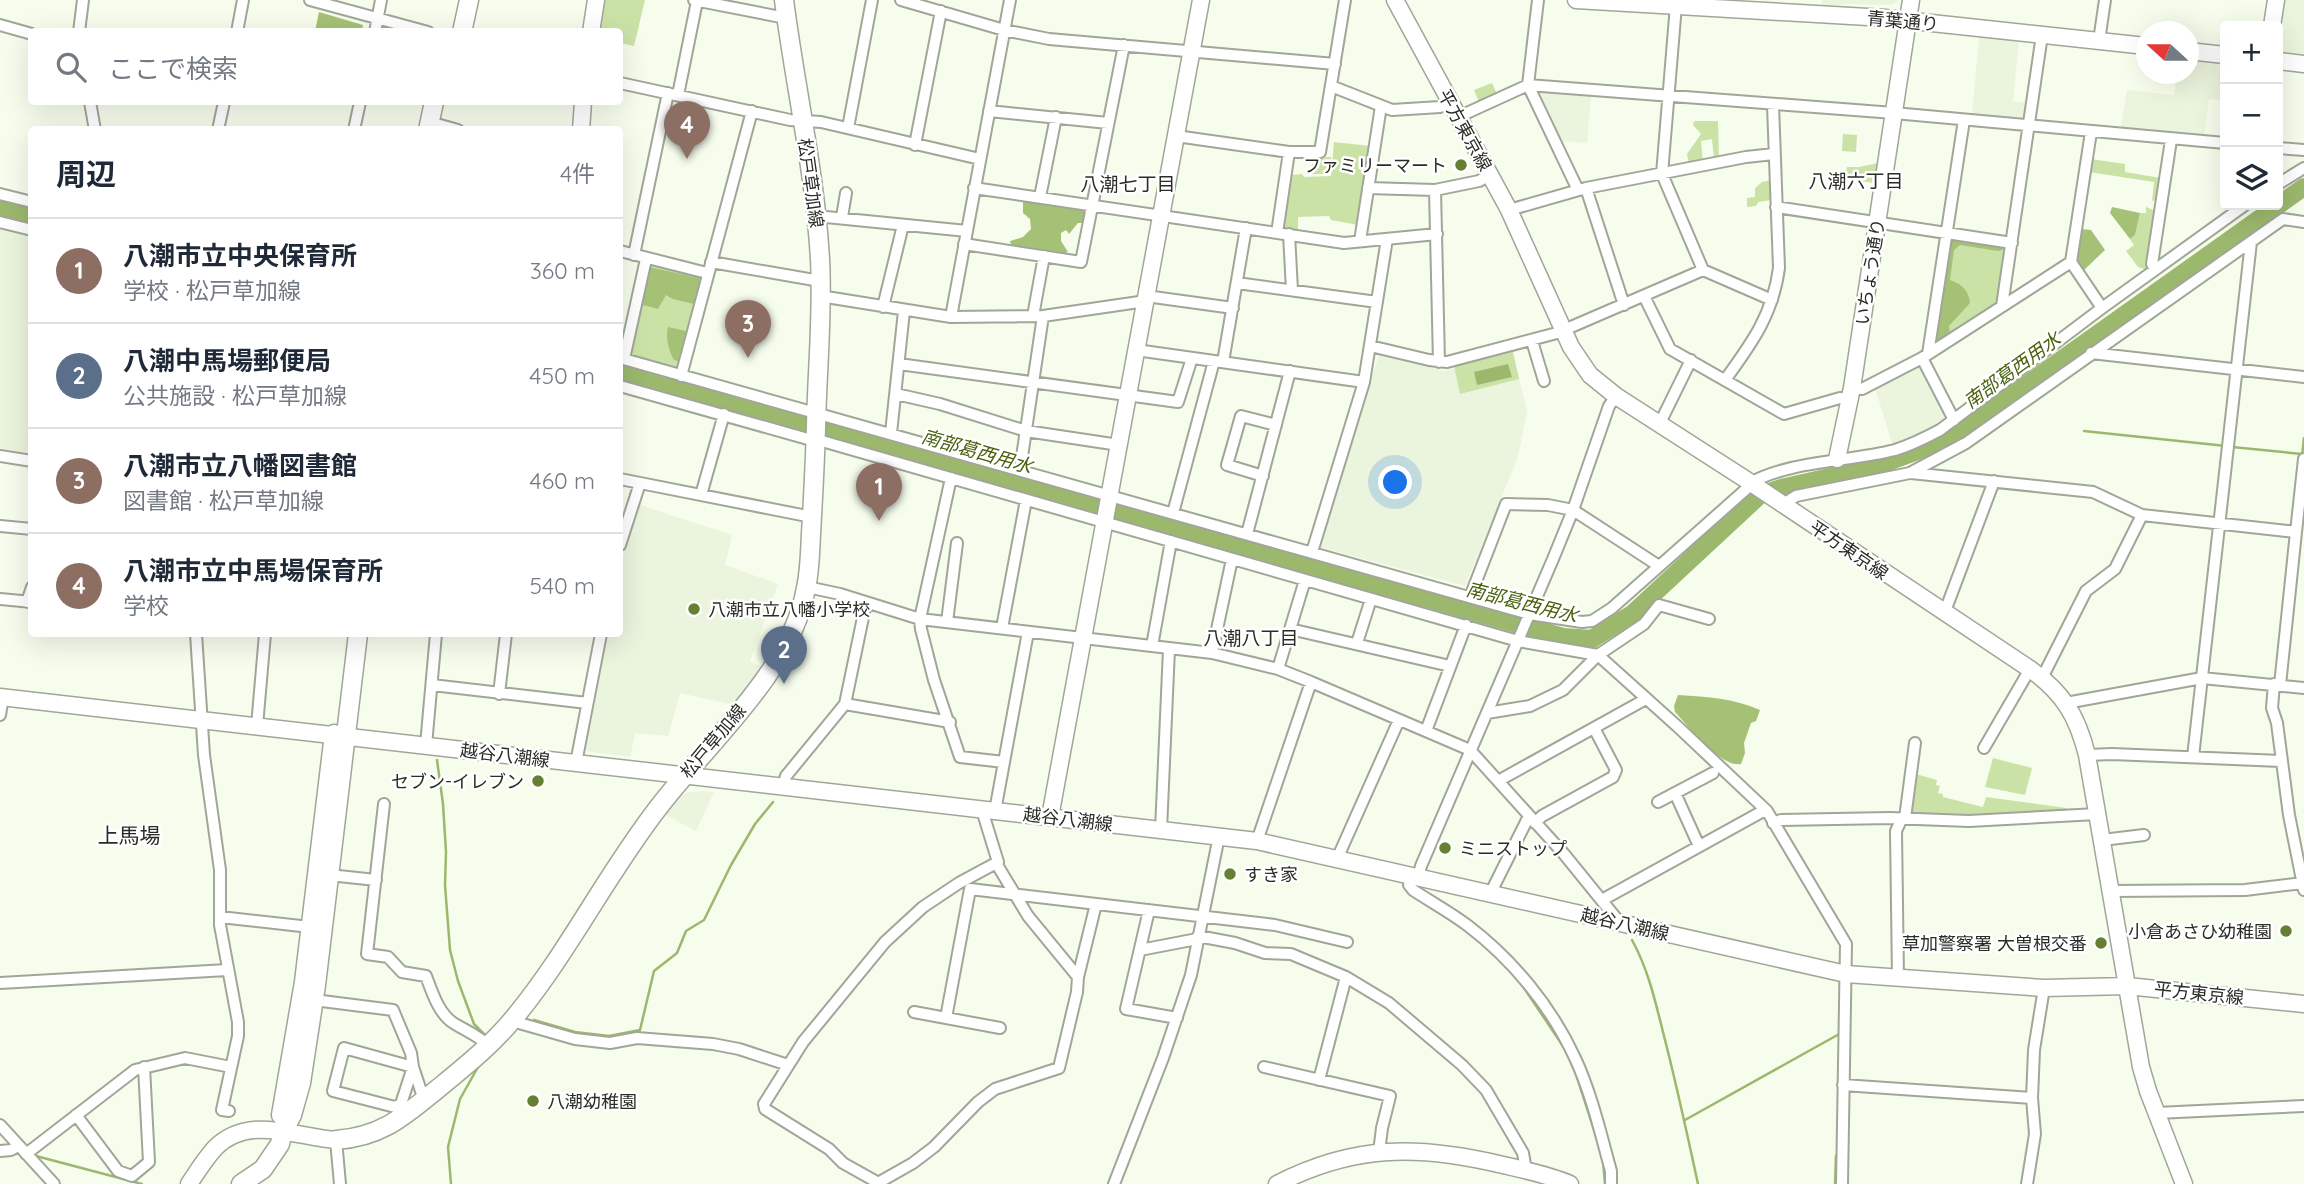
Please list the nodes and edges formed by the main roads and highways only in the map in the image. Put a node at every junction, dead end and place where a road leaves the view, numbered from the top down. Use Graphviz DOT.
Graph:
graph roads {
  1 [pos="457,0"];
  2 [pos="469,0"];
  3 [pos="596,0"];
  4 [pos="1200,0"];
  5 [pos="1395,0"];
  6 [pos="1576,0"];
  7 [pos="1911,0"];
  8 [pos="2276,0"];
  9 [pos="1734,4"];
  10 [pos="785,9"];
  11 [pos="1908,20"];
  12 [pos="2273,21"];
  13 [pos="451,28"];
  14 [pos="463,28"];
  15 [pos="592,28"];
  16 [pos="2136,45"];
  17 [pos="2199,52"];
  18 [pos="2220,54"];
  19 [pos="2283,62"];
  20 [pos="2304,64"];
  21 [pos="434,105"];
  22 [pos="445,105"];
  23 [pos="583,105"];
  24 [pos="436,126"];
  25 [pos="437,126"];
  26 [pos="581,126"];
  27 [pos="1837,459"];
  28 [pos="347,637"];
  29 [pos="357,637"];
  30 [pos="2,697"];
  31 [pos="340,735"];
  32 [pos="684,776"];
  33 [pos="1050,817"];
  34 [pos="2127,986"];
  35 [pos="2304,1004"];
  36 [pos="283,1131"];
  37 [pos="336,1140"];
  38 [pos="189,1184"];
  39 [pos="241,1184"];
  40 [pos="1277,1184"];
  41 [pos="1570,1184"];
  42 [pos="2184,1184"];
  1 -- 13 [label="main road"];
  2 -- 14 [label="main road"];
  3 -- 15 [label="main road"];
  4 -- 33 [label="main road"];
  5 -- 34 [label="main road, 平方東京線"];
  6 -- 9 [label="main road, 青葉通り"];
  7 -- 11 [label="main road, いちょう通り"];
  8 -- 12 [label="main road"];
  9 -- 11 [label="main road, 青葉通り"];
  10 -- 32 [label="main road, 松戸草加線"];
  11 -- 16 [label="main road, 青葉通り"];
  11 -- 27 [label="main road, いちょう通り"];
  17 -- 18 [label="main road"];
  19 -- 20 [label="main road"];
  21 -- 24 [label="main road"];
  22 -- 25 [label="main road"];
  23 -- 26 [label="main road"];
  28 -- 31 [label="main road"];
  29 -- 31 [label="main road"];
  30 -- 31 [label="main road, 越谷八潮線"];
  31 -- 32 [label="main road, 越谷八潮線"];
  31 -- 36 [label="main road"];
  31 -- 36 [label="main road"];
  32 -- 33 [label="main road, 越谷八潮線"];
  32 -- 37 [label="main road, 松戸草加線"];
  33 -- 34 [label="main road, 越谷八潮線"];
  34 -- 35 [label="main road, 平方東京線"];
  34 -- 42 [label="main road"];
  36 -- 37 [label="main road"];
  36 -- 38 [label="main road"];
  36 -- 39 [label="main road"];
  40 -- 41 [label="main road"];
}
